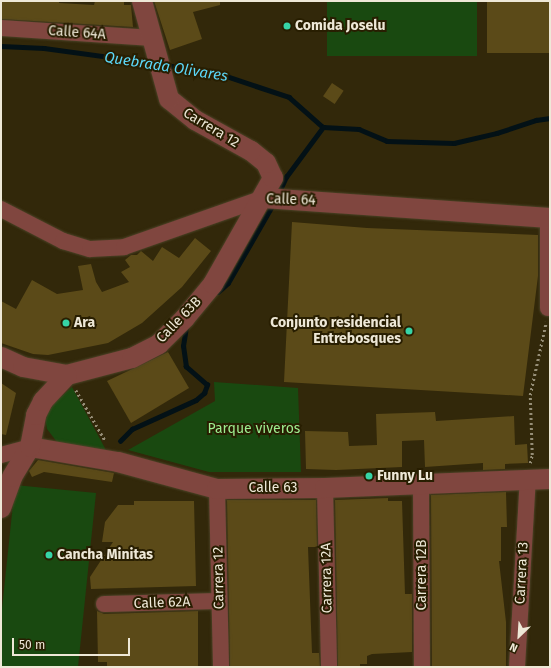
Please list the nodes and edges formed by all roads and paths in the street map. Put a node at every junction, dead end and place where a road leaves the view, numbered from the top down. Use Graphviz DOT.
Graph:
graph roads {
  1 [pos="142,1"];
  2 [pos="1,28"];
  3 [pos="155,46"];
  4 [pos="262,198"];
  5 [pos="1,209"];
  6 [pos="549,218"];
  7 [pos="548,308"];
  8 [pos="1,357"];
  9 [pos="67,375"];
  10 [pos="30,447"];
  11 [pos="1,454"];
  12 [pos="118,462"];
  13 [pos="528,479"];
  14 [pos="550,479"];
  15 [pos="421,483"];
  16 [pos="325,488"];
  17 [pos="217,489"];
  18 [pos="1,508"];
  19 [pos="219,601"];
  20 [pos="104,604"];
  21 [pos="221,667"];
  22 [pos="329,667"];
  23 [pos="422,667"];
  24 [pos="516,667"];
  1 -- 3 [label="street, Carrera 12"];
  2 -- 3 [label="street, Calle 64A"];
  3 -- 4 [label="street, Carrera 12"];
  4 -- 5 [label="street, Calle 64"];
  4 -- 6 [label="street, Calle 64"];
  4 -- 9 [label="street, Calle 63B"];
  6 -- 7 [label="street"];
  7 -- 13 [label="path"];
  8 -- 9 [label="street, Calle 63B"];
  9 -- 10 [label="street"];
  9 -- 12 [label="path"];
  10 -- 11 [label="street, Calle 63"];
  10 -- 12 [label="street, Calle 63"];
  10 -- 18 [label="street"];
  12 -- 17 [label="street, Calle 63"];
  13 -- 14 [label="street, Calle 63"];
  13 -- 15 [label="street, Calle 63"];
  13 -- 24 [label="street, Carrera 13"];
  15 -- 16 [label="street, Calle 63"];
  15 -- 23 [label="street, Carrera 12B"];
  16 -- 17 [label="street, Calle 63"];
  16 -- 22 [label="street, Carrera 12A"];
  17 -- 19 [label="street, Carrera 12"];
  19 -- 20 [label="street, Calle 62A"];
  19 -- 21 [label="street, Carrera 12"];
}
